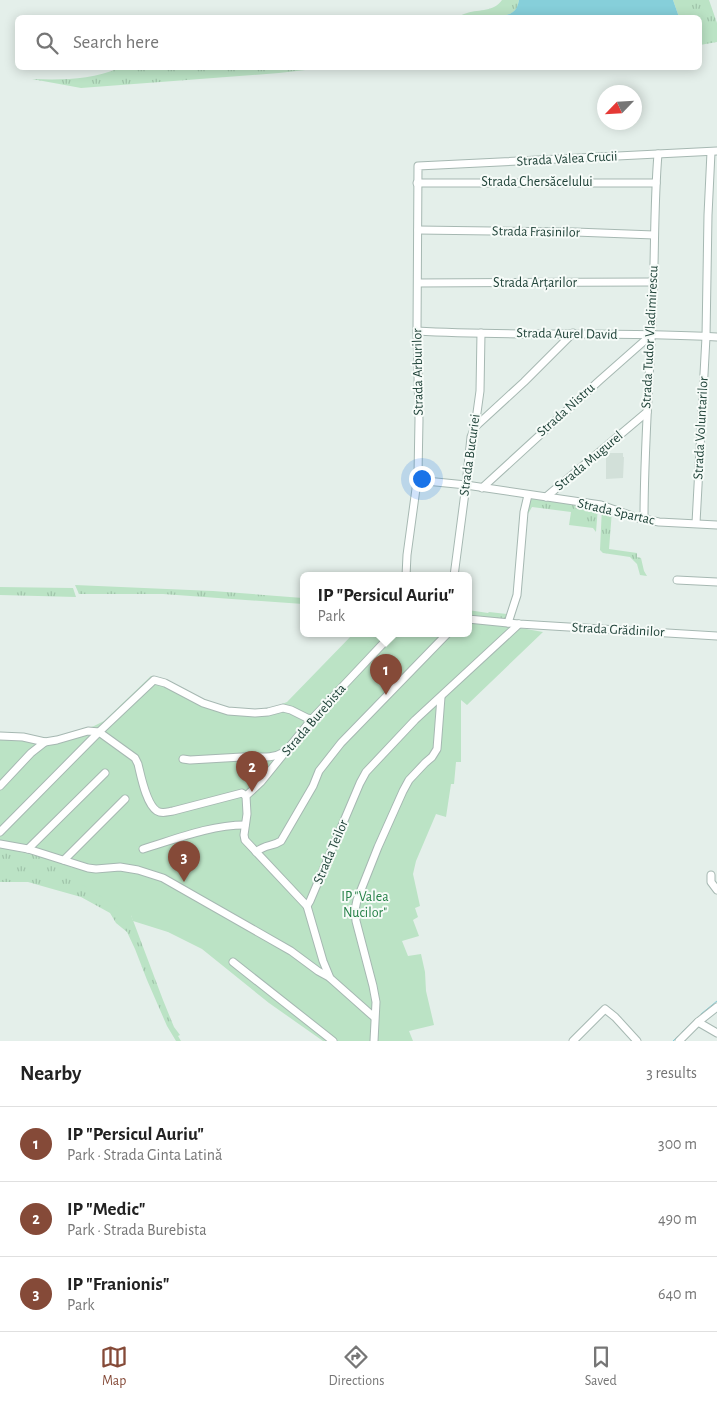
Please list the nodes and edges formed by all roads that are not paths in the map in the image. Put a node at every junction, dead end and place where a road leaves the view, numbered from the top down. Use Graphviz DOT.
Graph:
graph roads {
  1 [pos="714,152"];
  2 [pos="658,154"];
  3 [pos="418,166"];
  4 [pos="418,183"];
  5 [pos="656,183"];
  6 [pos="418,230"];
  7 [pos="654,235"];
  8 [pos="653,282"];
  9 [pos="418,283"];
  10 [pos="417,331"];
  11 [pos="481,333"];
  12 [pos="573,333"];
  13 [pos="651,335"];
  14 [pos="706,337"];
  15 [pos="717,337"];
  16 [pos="647,412"];
  17 [pos="475,426"];
  18 [pos="416,480"];
  19 [pos="466,485"];
  20 [pos="482,488"];
  21 [pos="528,495"];
  22 [pos="546,497"];
  23 [pos="644,519"];
  24 [pos="696,523"];
  25 [pos="717,524"];
  26 [pos="406,572"];
  27 [pos="455,572"];
  28 [pos="676,580"];
  29 [pos="717,582"];
  30 [pos="472,619"];
  31 [pos="508,623"];
  32 [pos="519,624"];
  33 [pos="717,636"];
  34 [pos="389,637"];
  35 [pos="445,637"];
  36 [pos="441,697"];
  37 [pos="312,719"];
  38 [pos="99,732"];
  39 [pos="0,736"];
  40 [pos="45,742"];
  41 [pos="287,751"];
  42 [pos="272,757"];
  43 [pos="183,759"];
  44 [pos="277,763"];
  45 [pos="105,773"];
  46 [pos="0,786"];
  47 [pos="246,796"];
  48 [pos="125,799"];
  49 [pos="245,825"];
  50 [pos="0,832"];
  51 [pos="0,844"];
  52 [pos="142,849"];
  53 [pos="28,850"];
  54 [pos="256,852"];
  55 [pos="64,860"];
  56 [pos="711,874"];
  57 [pos="717,890"];
  58 [pos="307,906"];
  59 [pos="233,962"];
  60 [pos="330,978"];
  61 [pos="717,1007"];
  62 [pos="374,1017"];
  63 [pos="698,1022"];
  64 [pos="717,1033"];
  65 [pos="376,1040"];
  66 [pos="334,1041"];
  67 [pos="573,1041"];
  68 [pos="637,1041"];
  69 [pos="679,1041"];
  1 -- 2 [label="street, Strada Valea Crucii"];
  1 -- 14 [label="street, Strada Voluntarilor"];
  2 -- 3 [label="street, Strada Valea Crucii"];
  2 -- 5 [label="street, Strada Tudor Vladimirescu"];
  3 -- 4 [label="street, Strada Arburilor"];
  4 -- 5 [label="street, Strada Chersăcelului"];
  4 -- 6 [label="street, Strada Arburilor"];
  5 -- 7 [label="street, Strada Tudor Vladimirescu"];
  6 -- 7 [label="street, Strada Frasinilor"];
  6 -- 9 [label="street, Strada Arburilor"];
  7 -- 8 [label="street, Strada Tudor Vladimirescu"];
  8 -- 9 [label="street, Strada Arțarilor"];
  8 -- 13 [label="street, Strada Tudor Vladimirescu"];
  9 -- 10 [label="street, Strada Arburilor"];
  10 -- 11 [label="street, Strada Aurel David"];
  10 -- 18 [label="street, Strada Arburilor"];
  11 -- 12 [label="street, Strada Aurel David"];
  11 -- 17 [label="street, Strada Bucuriei"];
  12 -- 13 [label="street, Strada Aurel David"];
  12 -- 17 [label="street"];
  13 -- 14 [label="street, Strada Aurel David"];
  13 -- 16 [label="street, Strada Tudor Vladimirescu"];
  13 -- 20 [label="street, Strada Nistru"];
  14 -- 15 [label="street, Strada Aurel David"];
  14 -- 24 [label="street, Strada Voluntarilor"];
  16 -- 22 [label="street, Strada Mugurel"];
  16 -- 23 [label="street, Strada Tudor Vladimirescu"];
  17 -- 19 [label="street, Strada Bucuriei"];
  18 -- 19 [label="street, Strada Mugurel"];
  18 -- 26 [label="street, Strada Arburilor"];
  19 -- 20 [label="street, Strada Mugurel"];
  19 -- 27 [label="street, Strada Bucuriei"];
  20 -- 21 [label="street, Strada Mugurel"];
  21 -- 22 [label="street, Strada Mugurel"];
  21 -- 31 [label="street"];
  22 -- 23 [label="street, Strada Spartac"];
  23 -- 24 [label="street, Strada Spartac"];
  24 -- 25 [label="street, Strada Spartac"];
  28 -- 29 [label="street"];
  30 -- 31 [label="street, Strada Grădinilor"];
  31 -- 32 [label="street, Strada Grădinilor"];
  32 -- 33 [label="street, Strada Grădinilor"];
  32 -- 36 [label="street, Strada Teilor"];
  34 -- 37 [label="street, Strada Burebista"];
  35 -- 54 [label="street"];
  36 -- 58 [label="street, Strada Teilor"];
  36 -- 62 [label="street"];
  37 -- 38 [label="street"];
  37 -- 41 [label="street, Strada Burebista"];
  38 -- 40 [label="street"];
  38 -- 47 [label="street"];
  38 -- 50 [label="street"];
  39 -- 40 [label="street"];
  40 -- 46 [label="street"];
  41 -- 42 [label="street"];
  41 -- 44 [label="street, Strada Burebista"];
  42 -- 43 [label="street"];
  42 -- 44 [label="street"];
  44 -- 47 [label="street, Strada Burebista"];
  45 -- 53 [label="street"];
  47 -- 49 [label="street"];
  48 -- 55 [label="street"];
  49 -- 52 [label="street"];
  49 -- 54 [label="street"];
  51 -- 53 [label="street"];
  53 -- 55 [label="street"];
  54 -- 58 [label="street"];
  55 -- 60 [label="street"];
  56 -- 57 [label="street"];
  58 -- 60 [label="street"];
  59 -- 66 [label="street"];
  60 -- 62 [label="street"];
  61 -- 63 [label="street"];
  62 -- 65 [label="street"];
  63 -- 64 [label="street"];
  63 -- 69 [label="street"];
  67 -- 68 [label="street"];
}
